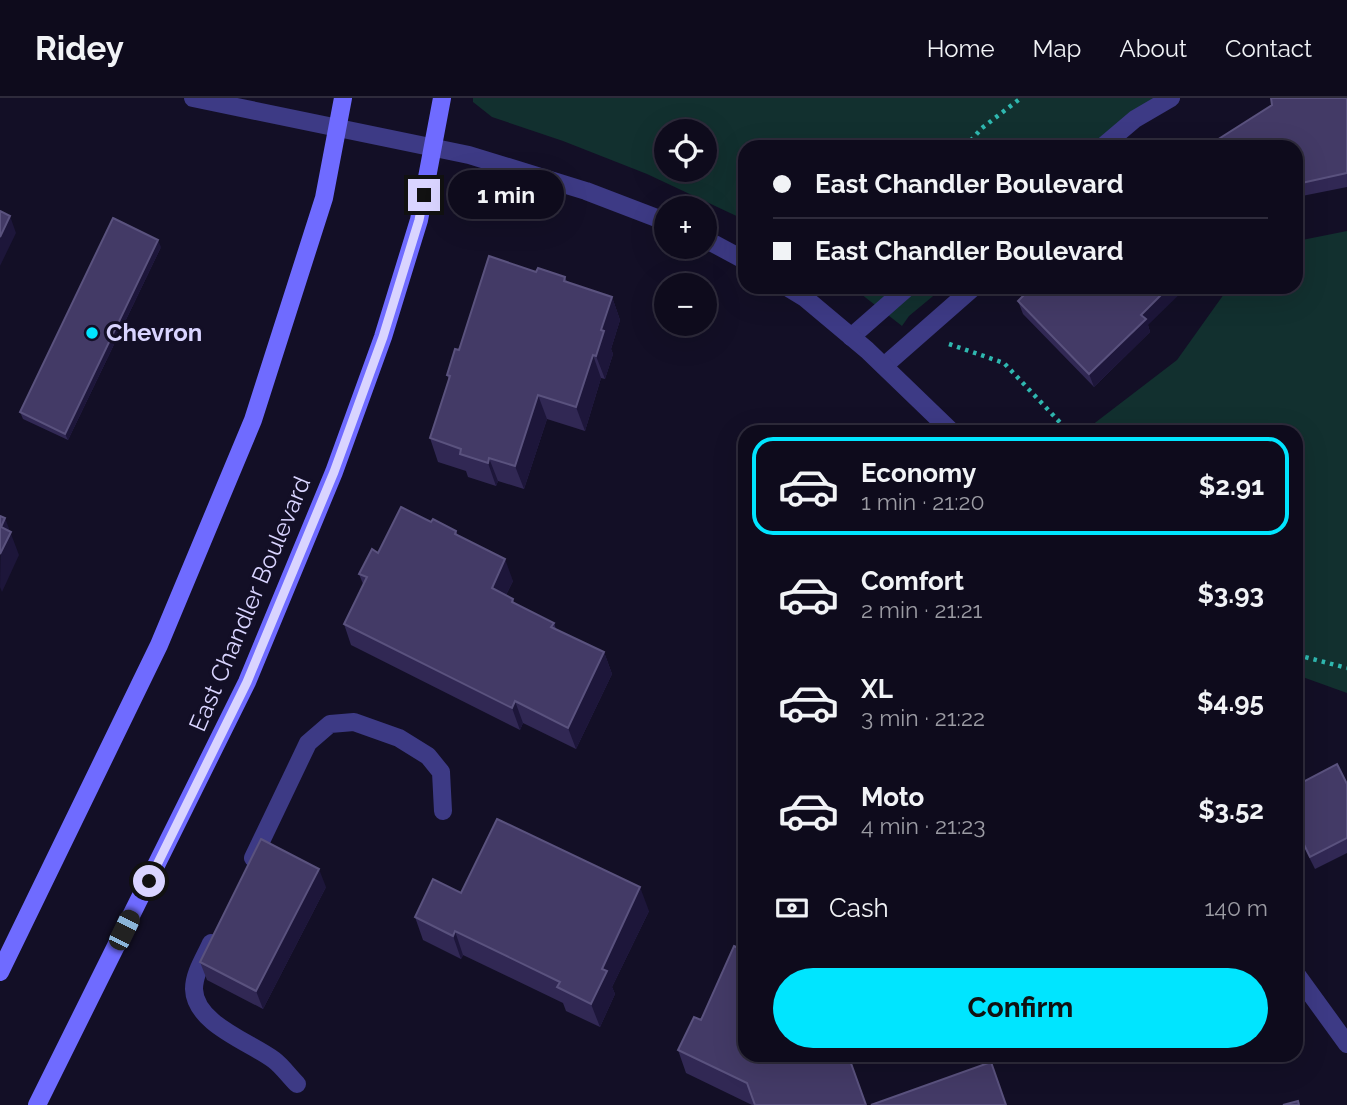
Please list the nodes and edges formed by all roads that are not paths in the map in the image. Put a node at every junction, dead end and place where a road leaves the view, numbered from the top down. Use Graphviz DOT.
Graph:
graph roads {
  1 [pos="193,98"];
  2 [pos="343,98"];
  3 [pos="442,98"];
  4 [pos="1171,98"];
  5 [pos="337,128"];
  6 [pos="1111,140"];
  7 [pos="433,147"];
  8 [pos="654,217"];
  9 [pos="717,246"];
  10 [pos="738,257"];
  11 [pos="798,294"];
  12 [pos="900,294"];
  13 [pos="966,294"];
  14 [pos="851,337"];
  15 [pos="884,366"];
  16 [pos="945,425"];
  17 [pos="443,811"];
  18 [pos="244,876"];
  19 [pos="220,925"];
  20 [pos="0,972"];
  21 [pos="1303,983"];
  22 [pos="1345,1039"];
  23 [pos="297,1084"];
  24 [pos="37,1105"];
  1 -- 5 [label="street"];
  2 -- 5 [label="main road"];
  3 -- 7 [label="main road, East Chandler Boulevard"];
  4 -- 6 [label="street"];
  5 -- 7 [label="street"];
  5 -- 20 [label="main road"];
  7 -- 8 [label="street"];
  7 -- 24 [label="main road, East Chandler Boulevard"];
  9 -- 10 [label="street"];
  11 -- 14 [label="street"];
  12 -- 14 [label="street"];
  13 -- 15 [label="street"];
  14 -- 15 [label="street"];
  15 -- 16 [label="street"];
  17 -- 18 [label="street"];
  19 -- 23 [label="street"];
  21 -- 22 [label="street"];
}
